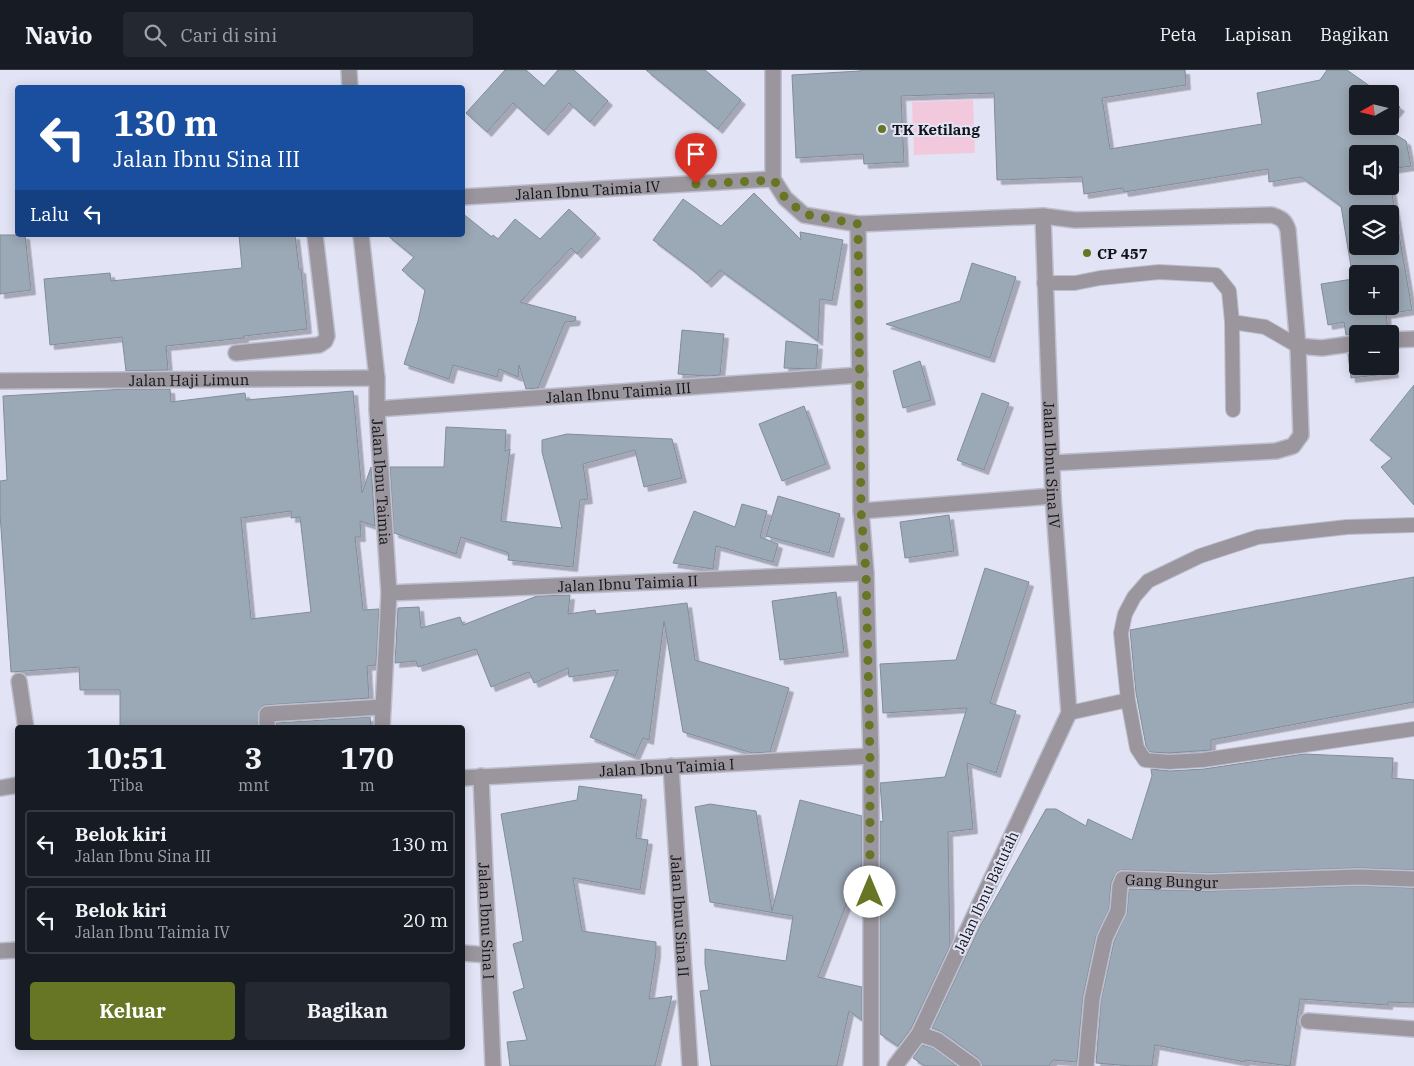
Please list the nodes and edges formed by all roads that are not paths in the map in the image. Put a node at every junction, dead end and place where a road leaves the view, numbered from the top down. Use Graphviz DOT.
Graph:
graph roads {
  1 [pos="349,70"];
  2 [pos="773,70"];
  3 [pos="350,85"];
  4 [pos="774,180"];
  5 [pos="465,197"];
  6 [pos="1043,216"];
  7 [pos="858,224"];
  8 [pos="315,237"];
  9 [pos="361,237"];
  10 [pos="1044,283"];
  11 [pos="1232,322"];
  12 [pos="1414,339"];
  13 [pos="1399,340"];
  14 [pos="1349,344"];
  15 [pos="1298,346"];
  16 [pos="236,353"];
  17 [pos="860,375"];
  18 [pos="377,378"];
  19 [pos="0,381"];
  20 [pos="377,409"];
  21 [pos="1233,410"];
  22 [pos="1052,463"];
  23 [pos="1053,496"];
  24 [pos="861,511"];
  25 [pos="1414,525"];
  26 [pos="866,572"];
  27 [pos="389,593"];
  28 [pos="19,681"];
  29 [pos="1128,700"];
  30 [pos="383,707"];
  31 [pos="1070,714"];
  32 [pos="26,725"];
  33 [pos="267,725"];
  34 [pos="382,725"];
  35 [pos="1414,729"];
  36 [pos="870,756"];
  37 [pos="671,766"];
  38 [pos="481,776"];
  39 [pos="465,778"];
  40 [pos="15,786"];
  41 [pos="0,788"];
  42 [pos="1414,879"];
  43 [pos="15,950"];
  44 [pos="0,951"];
  45 [pos="465,953"];
  46 [pos="488,955"];
  47 [pos="1308,1021"];
  48 [pos="1414,1029"];
  49 [pos="919,1034"];
  50 [pos="493,1066"];
  51 [pos="690,1066"];
  52 [pos="870,1066"];
  53 [pos="895,1066"];
  54 [pos="973,1066"];
  55 [pos="1086,1066"];
  1 -- 3 [label="street"];
  2 -- 4 [label="street"];
  4 -- 5 [label="street, Jalan Ibnu Taimia IV"];
  4 -- 7 [label="street"];
  6 -- 7 [label="street"];
  6 -- 10 [label="street, Jalan Ibnu Sina IV"];
  6 -- 15 [label="street"];
  7 -- 17 [label="street"];
  8 -- 16 [label="street"];
  9 -- 18 [label="street, Jalan Ibnu Taimia"];
  10 -- 11 [label="lane"];
  10 -- 22 [label="street, Jalan Ibnu Sina IV"];
  11 -- 15 [label="lane"];
  11 -- 21 [label="lane"];
  12 -- 13 [label="street"];
  14 -- 15 [label="street"];
  15 -- 22 [label="street"];
  17 -- 20 [label="street, Jalan Ibnu Taimia III"];
  17 -- 24 [label="street"];
  18 -- 19 [label="street, Jalan Haji Limun"];
  18 -- 20 [label="street, Jalan Ibnu Taimia"];
  20 -- 27 [label="street, Jalan Ibnu Taimia"];
  22 -- 23 [label="street, Jalan Ibnu Sina IV"];
  23 -- 24 [label="street"];
  23 -- 31 [label="street, Jalan Ibnu Sina IV"];
  24 -- 26 [label="street"];
  25 -- 29 [label="lane"];
  26 -- 27 [label="street, Jalan Ibnu Taimia II"];
  26 -- 36 [label="street"];
  27 -- 30 [label="street, Jalan Ibnu Taimia"];
  28 -- 32 [label="street"];
  29 -- 31 [label="lane"];
  29 -- 35 [label="lane"];
  30 -- 33 [label="street"];
  30 -- 34 [label="street, Jalan Ibnu Taimia"];
  31 -- 49 [label="street, Jalan Ibnu Batutah"];
  36 -- 37 [label="street, Jalan Ibnu Taimia I"];
  36 -- 52 [label="street"];
  37 -- 38 [label="street, Jalan Ibnu Taimia I"];
  37 -- 51 [label="street, Jalan Ibnu Sina II"];
  38 -- 39 [label="street, Jalan Ibnu Taimia I"];
  38 -- 46 [label="street, Jalan Ibnu Sina I"];
  40 -- 41 [label="street"];
  42 -- 55 [label="street, Gang Bungur"];
  43 -- 44 [label="street"];
  45 -- 46 [label="street"];
  46 -- 50 [label="street, Jalan Ibnu Sina I"];
  47 -- 48 [label="street"];
  49 -- 53 [label="street, Jalan Ibnu Batutah"];
  49 -- 54 [label="street"];
}
